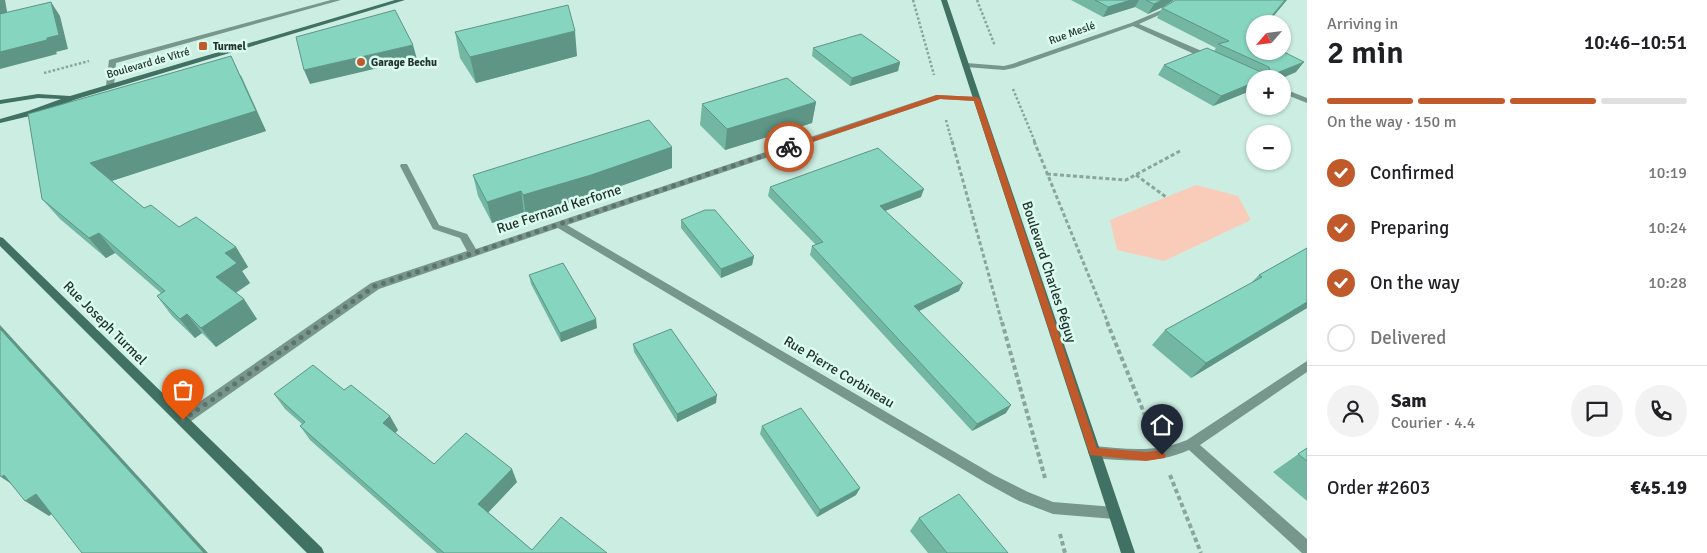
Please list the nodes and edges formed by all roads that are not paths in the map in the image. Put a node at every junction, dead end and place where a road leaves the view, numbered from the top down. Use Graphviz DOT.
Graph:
graph roads {
  1 [pos="338,0"];
  2 [pos="402,0"];
  3 [pos="944,0"];
  4 [pos="1182,0"];
  5 [pos="1132,24"];
  6 [pos="1212,59"];
  7 [pos="966,65"];
  8 [pos="110,86"];
  9 [pos="1291,94"];
  10 [pos="74,97"];
  11 [pos="977,99"];
  12 [pos="1307,101"];
  13 [pos="0,102"];
  14 [pos="0,121"];
  15 [pos="404,166"];
  16 [pos="560,224"];
  17 [pos="0,240"];
  18 [pos="473,254"];
  19 [pos="1307,366"];
  20 [pos="183,420"];
  21 [pos="1191,444"];
  22 [pos="1094,452"];
  23 [pos="1114,513"];
  24 [pos="1307,548"];
  25 [pos="317,553"];
  26 [pos="1128,553"];
  1 -- 8 [label="street"];
  2 -- 8 [label="street, Boulevard de Vitré"];
  3 -- 7 [label="street, Boulevard Charles Péguy"];
  4 -- 5 [label="street, Rue Meslé"];
  5 -- 6 [label="street"];
  5 -- 7 [label="street, Rue Meslé"];
  7 -- 11 [label="street, Boulevard Charles Péguy"];
  8 -- 10 [label="street, Boulevard de Vitré"];
  9 -- 12 [label="street"];
  10 -- 13 [label="street, Boulevard de Vitré"];
  10 -- 14 [label="street, Boulevard de Vitré"];
  11 -- 16 [label="street, Rue Fernand Kerforne"];
  11 -- 22 [label="street, Boulevard Charles Péguy"];
  15 -- 18 [label="street"];
  16 -- 18 [label="street, Rue Fernand Kerforne"];
  16 -- 23 [label="street, Rue Pierre Corbineau"];
  17 -- 20 [label="street, Rue Joseph Turmel"];
  18 -- 20 [label="street, Rue Fernand Kerforne"];
  19 -- 21 [label="street"];
  20 -- 25 [label="street, Rue Joseph Turmel"];
  21 -- 22 [label="street"];
  21 -- 24 [label="street"];
  22 -- 23 [label="street, Boulevard Charles Péguy"];
  23 -- 26 [label="street, Boulevard Charles Péguy"];
}
